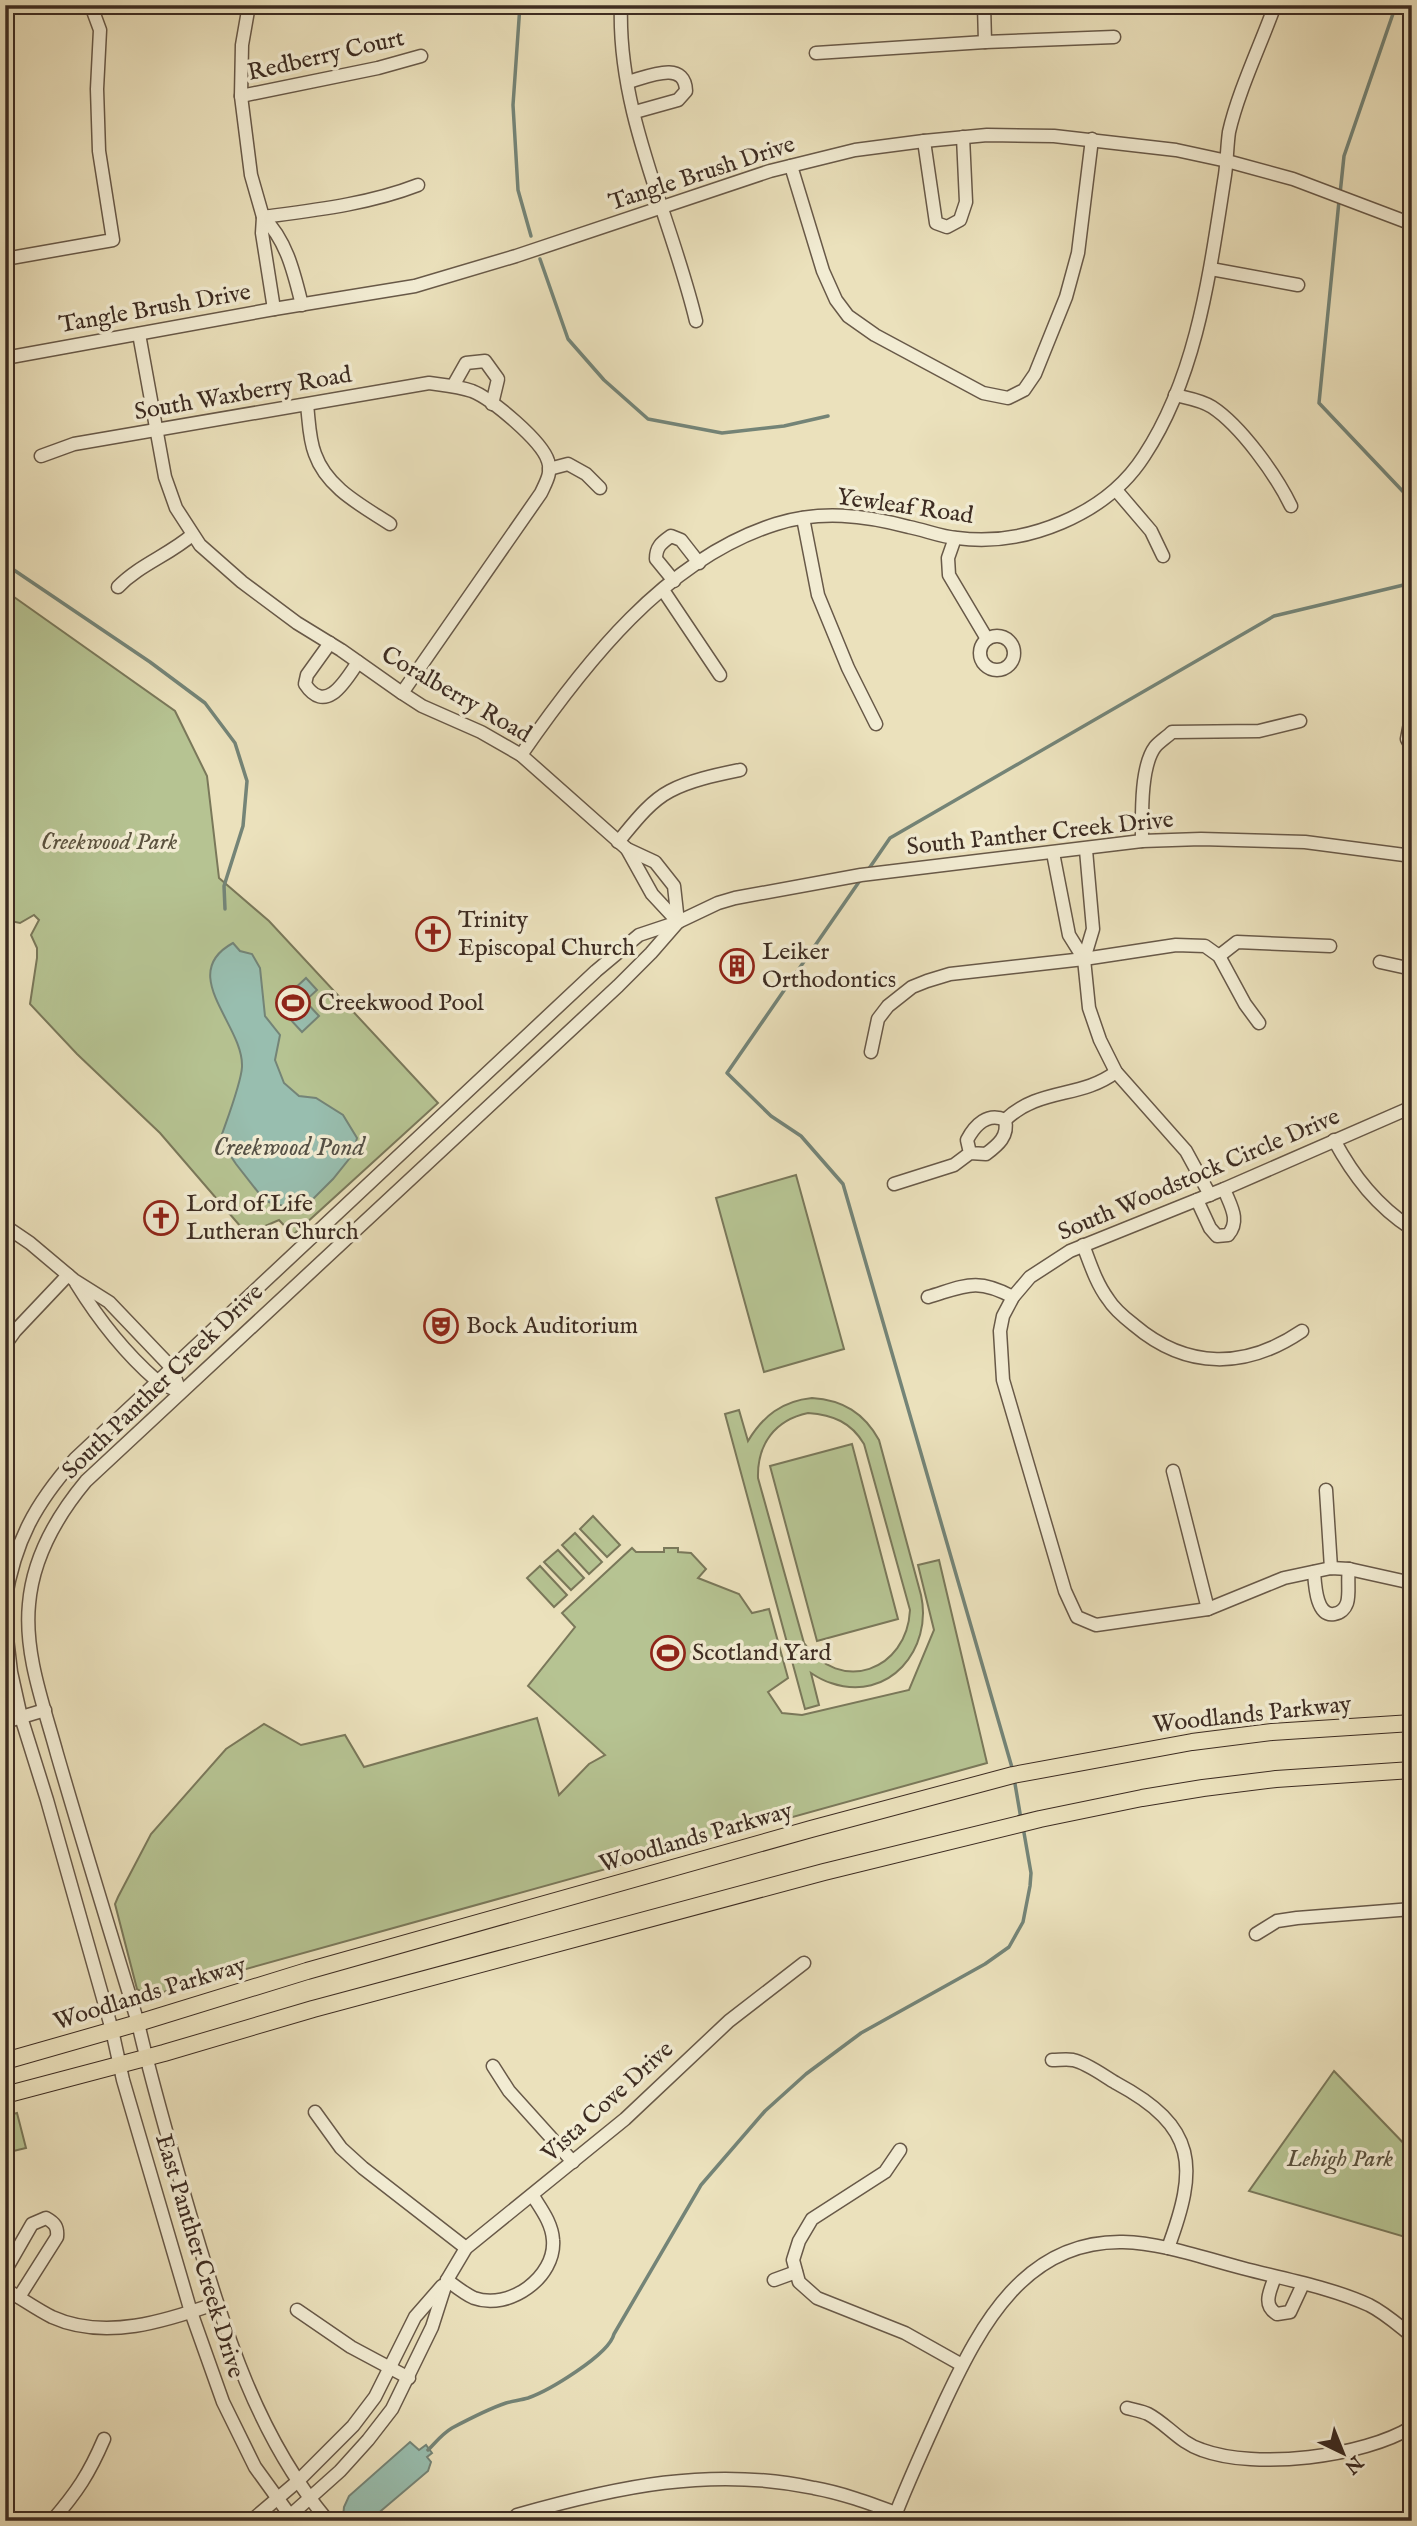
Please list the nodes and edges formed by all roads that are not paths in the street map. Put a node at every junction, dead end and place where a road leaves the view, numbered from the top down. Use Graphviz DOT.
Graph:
graph roads {
  1 [pos="87,5"];
  2 [pos="249,5"];
  3 [pos="621,5"];
  4 [pos="984,5"];
  5 [pos="1275,5"];
  6 [pos="1114,37"];
  7 [pos="985,42"];
  8 [pos="816,53"];
  9 [pos="421,56"];
  10 [pos="628,82"];
  11 [pos="241,96"];
  12 [pos="635,112"];
  13 [pos="963,137"];
  14 [pos="1091,139"];
  15 [pos="924,141"];
  16 [pos="1227,161"];
  17 [pos="791,166"];
  18 [pos="418,185"];
  19 [pos="663,208"];
  20 [pos="263,217"];
  21 [pos="1412,224"];
  22 [pos="5,259"];
  23 [pos="1211,269"];
  24 [pos="1298,285"];
  25 [pos="302,305"];
  26 [pos="274,309"];
  27 [pos="696,321"];
  28 [pos="139,334"];
  29 [pos="5,358"];
  30 [pos="453,386"];
  31 [pos="1175,395"];
  32 [pos="492,404"];
  33 [pos="307,405"];
  34 [pos="157,429"];
  35 [pos="41,456"];
  36 [pos="549,470"];
  37 [pos="600,488"];
  38 [pos="1116,490"];
  39 [pos="1291,506"];
  40 [pos="803,518"];
  41 [pos="390,524"];
  42 [pos="192,535"];
  43 [pos="955,538"];
  44 [pos="1164,556"];
  45 [pos="699,563"];
  46 [pos="674,581"];
  47 [pos="118,587"];
  48 [pos="663,590"];
  49 [pos="987,639"];
  50 [pos="330,642"];
  51 [pos="358,662"];
  52 [pos="720,675"];
  53 [pos="402,693"];
  54 [pos="1412,713"];
  55 [pos="1300,721"];
  56 [pos="876,724"];
  57 [pos="1412,748"];
  58 [pos="521,755"];
  59 [pos="740,770"];
  60 [pos="1142,841"];
  61 [pos="622,846"];
  62 [pos="1086,849"];
  63 [pos="1053,853"];
  64 [pos="1412,856"];
  65 [pos="678,922"];
  66 [pos="1330,946"];
  67 [pos="1219,957"];
  68 [pos="1084,959"];
  69 [pos="1381,962"];
  70 [pos="1412,969"];
  71 [pos="1259,1023"];
  72 [pos="871,1052"];
  73 [pos="1116,1072"];
  74 [pos="1412,1107"];
  75 [pos="1005,1120"];
  76 [pos="1334,1140"];
  77 [pos="970,1153"];
  78 [pos="894,1184"];
  79 [pos="1224,1189"];
  80 [pos="1210,1195"];
  81 [pos="1197,1200"];
  82 [pos="5,1227"];
  83 [pos="1412,1229"];
  84 [pos="1083,1245"];
  85 [pos="71,1277"];
  86 [pos="928,1297"];
  87 [pos="1013,1297"];
  88 [pos="1303,1331"];
  89 [pos="5,1345"];
  90 [pos="172,1368"];
  91 [pos="158,1381"];
  92 [pos="180,1392"];
  93 [pos="1173,1471"];
  94 [pos="1326,1490"];
  95 [pos="1331,1568"];
  96 [pos="1349,1569"];
  97 [pos="1314,1573"];
  98 [pos="1412,1583"];
  99 [pos="5,1601"];
  100 [pos="1208,1609"];
  101 [pos="5,1621"];
  102 [pos="45,1710"];
  103 [pos="21,1717"];
  104 [pos="5,1722"];
  105 [pos="1412,1723"];
  106 [pos="1412,1770"];
  107 [pos="1412,1909"];
  108 [pos="1256,1934"];
  109 [pos="804,1963"];
  110 [pos="138,2023"];
  111 [pos="112,2030"];
  112 [pos="146,2058"];
  113 [pos="1052,2060"];
  114 [pos="5,2061"];
  115 [pos="119,2065"];
  116 [pos="493,2066"];
  117 [pos="5,2095"];
  118 [pos="315,2112"];
  119 [pos="900,2150"];
  120 [pos="573,2162"];
  121 [pos="533,2196"];
  122 [pos="466,2248"];
  123 [pos="1168,2249"];
  124 [pos="5,2271"];
  125 [pos="796,2272"];
  126 [pos="1275,2277"];
  127 [pos="447,2280"];
  128 [pos="774,2280"];
  129 [pos="1303,2284"];
  130 [pos="5,2290"];
  131 [pos="19,2297"];
  132 [pos="217,2303"];
  133 [pos="297,2310"];
  134 [pos="191,2312"];
  135 [pos="1412,2336"];
  136 [pos="962,2365"];
  137 [pos="391,2368"];
  138 [pos="409,2378"];
  139 [pos="1128,2408"];
  140 [pos="1412,2427"];
  141 [pos="104,2439"];
  142 [pos="299,2482"];
  143 [pos="278,2500"];
  144 [pos="310,2500"];
  145 [pos="895,2518"];
  146 [pos="290,2519"];
  147 [pos="52,2521"];
  148 [pos="251,2521"];
  149 [pos="328,2521"];
  150 [pos="511,2521"];
  1 -- 22 [label="street"];
  2 -- 11 [label="street"];
  3 -- 10 [label="street"];
  4 -- 7 [label="street"];
  5 -- 16 [label="street, Yewleaf Road"];
  6 -- 7 [label="street"];
  7 -- 8 [label="street"];
  9 -- 11 [label="street, Redberry Court"];
  10 -- 12 [label="street"];
  10 -- 12 [label="street"];
  11 -- 20 [label="street"];
  12 -- 19 [label="street"];
  13 -- 14 [label="street, Tangle Brush Drive"];
  13 -- 15 [label="street, Tangle Brush Drive"];
  13 -- 15 [label="street"];
  14 -- 16 [label="street, Tangle Brush Drive"];
  14 -- 17 [label="street"];
  15 -- 17 [label="street, Tangle Brush Drive"];
  16 -- 21 [label="street, Tangle Brush Drive"];
  16 -- 23 [label="street, Yewleaf Road"];
  17 -- 19 [label="street, Tangle Brush Drive"];
  18 -- 20 [label="street"];
  19 -- 25 [label="street, Tangle Brush Drive"];
  19 -- 27 [label="street"];
  20 -- 25 [label="street"];
  20 -- 26 [label="street"];
  23 -- 24 [label="street"];
  23 -- 31 [label="street, Yewleaf Road"];
  25 -- 26 [label="street, Tangle Brush Drive"];
  26 -- 28 [label="street, Tangle Brush Drive"];
  28 -- 29 [label="street, Tangle Brush Drive"];
  28 -- 34 [label="street, Coralberry Road"];
  30 -- 32 [label="street, South Waxberry Road"];
  30 -- 32 [label="street"];
  30 -- 33 [label="street, South Waxberry Road"];
  31 -- 38 [label="street, Yewleaf Road"];
  31 -- 39 [label="street"];
  32 -- 36 [label="street, South Waxberry Road"];
  33 -- 34 [label="street, South Waxberry Road"];
  33 -- 41 [label="street"];
  34 -- 35 [label="street, South Waxberry Road"];
  34 -- 42 [label="street, Coralberry Road"];
  36 -- 37 [label="street"];
  36 -- 53 [label="street"];
  38 -- 43 [label="street, Yewleaf Road"];
  38 -- 44 [label="street"];
  40 -- 43 [label="street, Yewleaf Road"];
  40 -- 45 [label="street, Yewleaf Road"];
  40 -- 56 [label="street"];
  42 -- 47 [label="street"];
  42 -- 50 [label="street, Coralberry Road"];
  43 -- 49 [label="street"];
  45 -- 46 [label="street, Yewleaf Road"];
  45 -- 46 [label="street"];
  46 -- 48 [label="street, Yewleaf Road"];
  48 -- 52 [label="street"];
  48 -- 58 [label="street, Yewleaf Road"];
  50 -- 51 [label="street, Coralberry Road"];
  50 -- 51 [label="street"];
  51 -- 53 [label="street, Coralberry Road"];
  53 -- 58 [label="street, Coralberry Road"];
  54 -- 57 [label="street"];
  55 -- 60 [label="street"];
  58 -- 61 [label="street, Coralberry Road"];
  59 -- 61 [label="street"];
  60 -- 62 [label="street, South Panther Creek Drive"];
  60 -- 64 [label="street, South Panther Creek Drive"];
  61 -- 65 [label="street, Coralberry Road"];
  61 -- 65 [label="street, Coralberry Road"];
  62 -- 63 [label="street, South Panther Creek Drive"];
  62 -- 68 [label="street"];
  63 -- 65 [label="street, South Panther Creek Drive"];
  63 -- 68 [label="street"];
  65 -- 90 [label="street, South Panther Creek Drive"];
  65 -- 92 [label="street, South Panther Creek Drive"];
  66 -- 67 [label="street"];
  67 -- 68 [label="street"];
  67 -- 71 [label="street"];
  68 -- 72 [label="street"];
  68 -- 73 [label="street"];
  69 -- 70 [label="street"];
  73 -- 75 [label="street"];
  73 -- 80 [label="street"];
  74 -- 76 [label="street, South Woodstock Circle Drive"];
  75 -- 77 [label="street"];
  75 -- 77 [label="street"];
  76 -- 79 [label="street, South Woodstock Circle Drive"];
  76 -- 83 [label="street"];
  77 -- 78 [label="street"];
  79 -- 80 [label="street, South Woodstock Circle Drive"];
  79 -- 81 [label="street"];
  80 -- 81 [label="street, South Woodstock Circle Drive"];
  81 -- 84 [label="street, South Woodstock Circle Drive"];
  82 -- 85 [label="street"];
  84 -- 87 [label="street, South Woodstock Circle Drive"];
  84 -- 88 [label="street"];
  85 -- 89 [label="street"];
  85 -- 90 [label="street"];
  85 -- 91 [label="street"];
  86 -- 87 [label="street"];
  87 -- 100 [label="street, South Woodstock Circle Drive"];
  90 -- 91 [label="street, South Panther Creek Drive"];
  90 -- 92 [label="street"];
  91 -- 92 [label="street"];
  91 -- 99 [label="street, South Panther Creek Drive"];
  92 -- 102 [label="street, South Panther Creek Drive"];
  93 -- 100 [label="street"];
  94 -- 95 [label="street"];
  95 -- 96 [label="street"];
  95 -- 97 [label="street"];
  96 -- 97 [label="street"];
  96 -- 98 [label="street"];
  97 -- 100 [label="street"];
  101 -- 103 [label="street"];
  102 -- 103 [label="street"];
  102 -- 110 [label="street, South Panther Creek Drive"];
  103 -- 104 [label="street"];
  103 -- 111 [label="street"];
  105 -- 110 [label="main road, Woodlands Parkway"];
  106 -- 112 [label="main road"];
  107 -- 108 [label="street"];
  109 -- 120 [label="street, Vista Cove Drive"];
  110 -- 111 [label="main road, Woodlands Parkway"];
  110 -- 112 [label="street, South Panther Creek Drive"];
  111 -- 114 [label="main road, Woodlands Parkway"];
  111 -- 115 [label="street, East Panther Creek Drive"];
  112 -- 115 [label="main road"];
  112 -- 132 [label="street, East Panther Creek Drive"];
  113 -- 123 [label="street"];
  115 -- 117 [label="main road"];
  115 -- 134 [label="street, East Panther Creek Drive"];
  116 -- 120 [label="street"];
  118 -- 122 [label="street"];
  119 -- 125 [label="street"];
  120 -- 121 [label="street, Vista Cove Drive"];
  121 -- 122 [label="street, Vista Cove Drive"];
  121 -- 127 [label="street"];
  122 -- 127 [label="street, Vista Cove Drive"];
  123 -- 126 [label="street"];
  123 -- 136 [label="street"];
  124 -- 131 [label="street"];
  125 -- 128 [label="street"];
  125 -- 136 [label="street"];
  126 -- 129 [label="street"];
  126 -- 129 [label="street"];
  127 -- 137 [label="street, Vista Cove Drive"];
  127 -- 138 [label="street, Vista Cove Drive"];
  129 -- 135 [label="street"];
  130 -- 131 [label="street"];
  131 -- 134 [label="street"];
  132 -- 134 [label="street"];
  132 -- 142 [label="street, East Panther Creek Drive"];
  133 -- 137 [label="street"];
  134 -- 143 [label="street, East Panther Creek Drive"];
  136 -- 145 [label="street"];
  137 -- 138 [label="street"];
  137 -- 142 [label="street, Vista Cove Drive"];
  138 -- 144 [label="street, Vista Cove Drive"];
  139 -- 140 [label="street"];
  141 -- 147 [label="street"];
  142 -- 143 [label="street, Vista Cove Drive"];
  142 -- 144 [label="street, East Panther Creek Drive"];
  143 -- 146 [label="street, East Panther Creek Drive"];
  143 -- 148 [label="street, Vista Cove Drive"];
  144 -- 146 [label="street, Vista Cove Drive"];
  144 -- 149 [label="street, East Panther Creek Drive"];
  145 -- 150 [label="street"];
}
